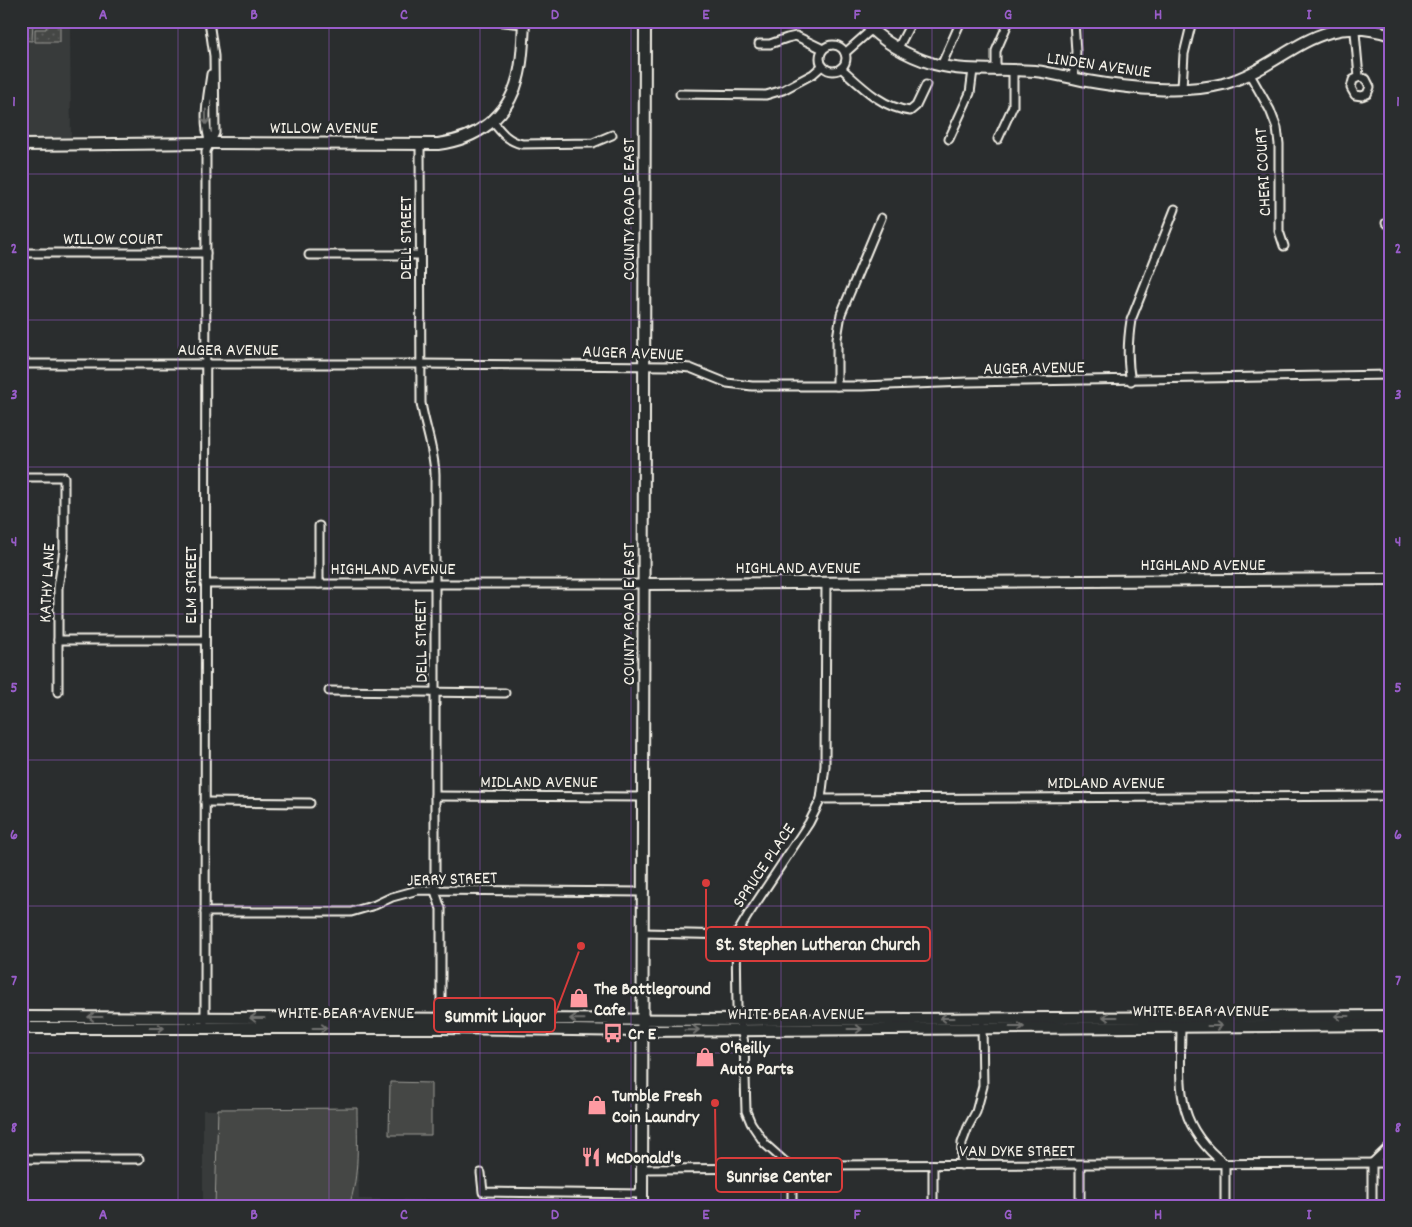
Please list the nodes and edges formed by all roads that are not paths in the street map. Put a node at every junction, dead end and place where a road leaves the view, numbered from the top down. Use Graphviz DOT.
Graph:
graph roads {
  1 [pos="209,21"];
  2 [pos="493,21"];
  3 [pos="645,21"];
  4 [pos="863,21"];
  5 [pos="912,21"];
  6 [pos="961,21"];
  7 [pos="1009,21"];
  8 [pos="1074,21"];
  9 [pos="1192,21"];
  10 [pos="524,23"];
  11 [pos="1355,25"];
  12 [pos="871,30"];
  13 [pos="1391,35"];
  14 [pos="759,44"];
  15 [pos="898,48"];
  16 [pos="823,50"];
  17 [pos="845,53"];
  18 [pos="822,66"];
  19 [pos="941,66"];
  20 [pos="841,68"];
  21 [pos="973,70"];
  22 [pos="1013,70"];
  23 [pos="996,71"];
  24 [pos="1249,73"];
  25 [pos="1358,77"];
  26 [pos="1073,78"];
  27 [pos="926,85"];
  28 [pos="1182,88"];
  29 [pos="680,94"];
  30 [pos="493,122"];
  31 [pos="612,135"];
  32 [pos="998,138"];
  33 [pos="949,139"];
  34 [pos="210,143"];
  35 [pos="420,144"];
  36 [pos="21,145"];
  37 [pos="1175,209"];
  38 [pos="881,218"];
  39 [pos="1284,246"];
  40 [pos="206,253"];
  41 [pos="21,254"];
  42 [pos="309,255"];
  43 [pos="420,255"];
  44 [pos="21,364"];
  45 [pos="206,364"];
  46 [pos="420,364"];
  47 [pos="644,366"];
  48 [pos="1391,375"];
  49 [pos="1131,381"];
  50 [pos="837,386"];
  51 [pos="21,477"];
  52 [pos="319,526"];
  53 [pos="1391,579"];
  54 [pos="205,584"];
  55 [pos="319,584"];
  56 [pos="434,584"];
  57 [pos="644,584"];
  58 [pos="826,584"];
  59 [pos="58,640"];
  60 [pos="205,640"];
  61 [pos="329,691"];
  62 [pos="58,692"];
  63 [pos="435,692"];
  64 [pos="505,694"];
  65 [pos="435,796"];
  66 [pos="1391,796"];
  67 [pos="644,797"];
  68 [pos="820,799"];
  69 [pos="205,802"];
  70 [pos="310,803"];
  71 [pos="435,891"];
  72 [pos="644,892"];
  73 [pos="205,912"];
  74 [pos="644,933"];
  75 [pos="736,935"];
  76 [pos="1391,1016"];
  77 [pos="21,1017"];
  78 [pos="441,1019"];
  79 [pos="643,1019"];
  80 [pos="1181,1022"];
  81 [pos="205,1023"];
  82 [pos="982,1023"];
  83 [pos="740,1025"];
  84 [pos="1391,1025"];
  85 [pos="21,1028"];
  86 [pos="643,1031"];
  87 [pos="1391,1145"];
  88 [pos="21,1159"];
  89 [pos="140,1159"];
  90 [pos="1372,1163"];
  91 [pos="1391,1163"];
  92 [pos="1225,1164"];
  93 [pos="933,1165"];
  94 [pos="961,1165"];
  95 [pos="1080,1165"];
  96 [pos="792,1168"];
  97 [pos="643,1169"];
  98 [pos="481,1173"];
  99 [pos="642,1194"];
  100 [pos="642,1206"];
  101 [pos="792,1206"];
  102 [pos="933,1206"];
  103 [pos="1080,1206"];
  104 [pos="1225,1206"];
  105 [pos="1372,1206"];
  1 -- 34 [label="street, ELM STREET"];
  2 -- 10 [label="street"];
  3 -- 47 [label="main road, COUNTY ROAD E EAST"];
  4 -- 12 [label="main road, LINDEN AVENUE"];
  5 -- 15 [label="street"];
  6 -- 19 [label="street"];
  7 -- 23 [label="street"];
  8 -- 26 [label="street"];
  9 -- 28 [label="street"];
  10 -- 30 [label="main road"];
  11 -- 13 [label="main road, LINDEN AVENUE"];
  11 -- 24 [label="main road, LINDEN AVENUE"];
  11 -- 25 [label="street"];
  12 -- 15 [label="main road, LINDEN AVENUE"];
  12 -- 17 [label="street"];
  14 -- 16 [label="street"];
  15 -- 19 [label="main road, LINDEN AVENUE"];
  16 -- 17 [label="street"];
  16 -- 18 [label="street"];
  17 -- 20 [label="street"];
  18 -- 20 [label="street"];
  18 -- 29 [label="street"];
  19 -- 21 [label="main road, LINDEN AVENUE"];
  20 -- 27 [label="street"];
  21 -- 23 [label="main road, LINDEN AVENUE"];
  21 -- 33 [label="street"];
  22 -- 23 [label="main road, LINDEN AVENUE"];
  22 -- 26 [label="main road, LINDEN AVENUE"];
  22 -- 32 [label="street"];
  24 -- 28 [label="main road, LINDEN AVENUE"];
  24 -- 39 [label="street, CHERI COURT"];
  26 -- 28 [label="main road, LINDEN AVENUE"];
  30 -- 31 [label="street"];
  30 -- 35 [label="main road, WILLOW AVENUE"];
  34 -- 35 [label="main road, WILLOW AVENUE"];
  34 -- 36 [label="main road, WILLOW AVENUE"];
  34 -- 40 [label="street, ELM STREET"];
  35 -- 43 [label="street, DELL STREET"];
  37 -- 49 [label="street"];
  38 -- 50 [label="street"];
  40 -- 41 [label="street, WILLOW COURT"];
  40 -- 45 [label="street, ELM STREET"];
  42 -- 43 [label="street"];
  43 -- 46 [label="street, DELL STREET"];
  44 -- 45 [label="street, AUGER AVENUE"];
  45 -- 46 [label="street, AUGER AVENUE"];
  45 -- 54 [label="street, ELM STREET"];
  46 -- 47 [label="street, AUGER AVENUE"];
  46 -- 56 [label="street, DELL STREET"];
  47 -- 50 [label="street, AUGER AVENUE"];
  47 -- 57 [label="main road, COUNTY ROAD E EAST"];
  48 -- 49 [label="street, AUGER AVENUE"];
  49 -- 50 [label="street, AUGER AVENUE"];
  51 -- 59 [label="street, KATHY LANE"];
  52 -- 55 [label="street"];
  53 -- 58 [label="main road, HIGHLAND AVENUE"];
  54 -- 55 [label="street, HIGHLAND AVENUE"];
  54 -- 60 [label="street, ELM STREET"];
  55 -- 56 [label="street, HIGHLAND AVENUE"];
  56 -- 57 [label="street, HIGHLAND AVENUE"];
  56 -- 63 [label="street, DELL STREET"];
  57 -- 58 [label="main road, HIGHLAND AVENUE"];
  57 -- 67 [label="main road, COUNTY ROAD E EAST"];
  58 -- 68 [label="street, SPRUCE PLACE"];
  59 -- 60 [label="street"];
  59 -- 62 [label="street, KATHY LANE"];
  60 -- 69 [label="street, ELM STREET"];
  61 -- 63 [label="street"];
  63 -- 64 [label="street"];
  63 -- 65 [label="street, DELL STREET"];
  65 -- 67 [label="street, MIDLAND AVENUE"];
  65 -- 71 [label="street, DELL STREET"];
  66 -- 68 [label="street, MIDLAND AVENUE"];
  67 -- 72 [label="main road, COUNTY ROAD E EAST"];
  68 -- 75 [label="street, SPRUCE PLACE"];
  69 -- 70 [label="street"];
  69 -- 73 [label="street, ELM STREET"];
  71 -- 72 [label="street, JERRY STREET"];
  71 -- 73 [label="street, JERRY STREET"];
  71 -- 78 [label="street, DELL STREET"];
  72 -- 74 [label="main road, COUNTY ROAD E EAST"];
  73 -- 81 [label="street, ELM STREET"];
  74 -- 75 [label="street"];
  74 -- 79 [label="main road, COUNTY ROAD E EAST"];
  75 -- 83 [label="street, SPRUCE PLACE"];
  76 -- 80 [label="main road, WHITE BEAR AVENUE, one-way"];
  81 -- 77 [label="main road, WHITE BEAR AVENUE, one-way"];
  79 -- 78 [label="main road, WHITE BEAR AVENUE, one-way"];
  78 -- 81 [label="main road, WHITE BEAR AVENUE, one-way"];
  79 -- 83 [label="main road, WHITE BEAR AVENUE"];
  79 -- 86 [label="main road, COUNTY ROAD E EAST"];
  80 -- 82 [label="main road, WHITE BEAR AVENUE"];
  80 -- 84 [label="main road, WHITE BEAR AVENUE, one-way"];
  80 -- 92 [label="street"];
  85 -- 81 [label="main road, WHITE BEAR AVENUE, one-way"];
  81 -- 86 [label="main road, WHITE BEAR AVENUE, one-way"];
  82 -- 83 [label="main road, WHITE BEAR AVENUE"];
  82 -- 94 [label="street"];
  86 -- 83 [label="main road, WHITE BEAR AVENUE, one-way"];
  83 -- 96 [label="street, SPRUCE PLACE"];
  86 -- 97 [label="main road, COUNTY ROAD E EAST"];
  87 -- 90 [label="street"];
  88 -- 89 [label="street"];
  90 -- 91 [label="street, VAN DYKE STREET"];
  90 -- 92 [label="street, VAN DYKE STREET"];
  90 -- 105 [label="street"];
  92 -- 95 [label="street, VAN DYKE STREET"];
  92 -- 104 [label="street"];
  93 -- 94 [label="street, VAN DYKE STREET"];
  93 -- 96 [label="street, VAN DYKE STREET"];
  93 -- 102 [label="street"];
  94 -- 95 [label="street, VAN DYKE STREET"];
  95 -- 103 [label="street"];
  96 -- 97 [label="street, VAN DYKE STREET"];
  96 -- 101 [label="street"];
  97 -- 99 [label="main road, COUNTY ROAD E EAST"];
  98 -- 99 [label="street"];
  99 -- 100 [label="main road, COUNTY ROAD E EAST"];
}
